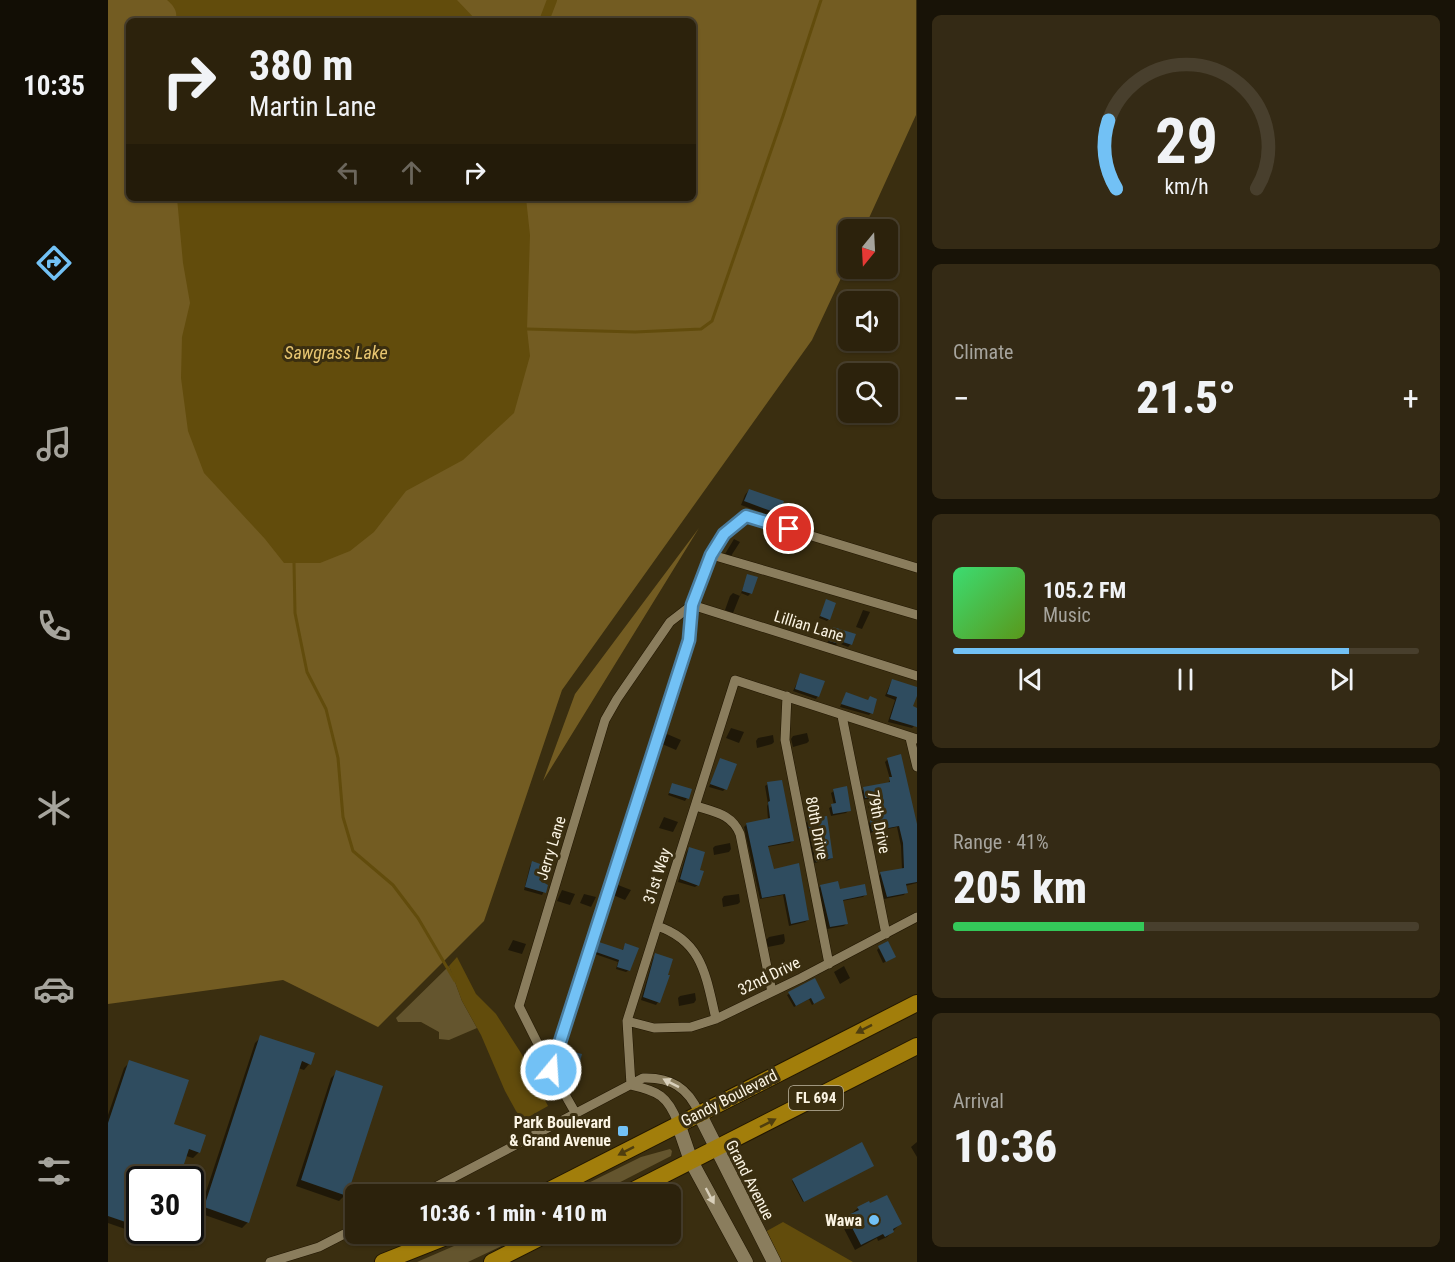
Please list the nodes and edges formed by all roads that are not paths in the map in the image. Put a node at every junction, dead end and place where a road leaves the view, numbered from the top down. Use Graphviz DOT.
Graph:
graph roads {
  1 [pos="711,555"];
  2 [pos="916,568"];
  3 [pos="692,605"];
  4 [pos="916,615"];
  5 [pos="916,676"];
  6 [pos="788,696"];
  7 [pos="842,716"];
  8 [pos="914,738"];
  9 [pos="916,767"];
  10 [pos="696,806"];
  11 [pos="916,917"];
  12 [pos="657,926"];
  13 [pos="886,934"];
  14 [pos="829,964"];
  15 [pos="772,992"];
  16 [pos="916,1003"];
  17 [pos="716,1019"];
  18 [pos="627,1021"];
  19 [pos="916,1046"];
  20 [pos="551,1070"];
  21 [pos="631,1084"];
  22 [pos="699,1113"];
  23 [pos="576,1114"];
  24 [pos="678,1124"];
  25 [pos="716,1149"];
  26 [pos="691,1161"];
  27 [pos="441,1184"];
  28 [pos="561,1184"];
  29 [pos="646,1184"];
  30 [pos="345,1234"];
  31 [pos="760,1235"];
  32 [pos="428,1244"];
  33 [pos="527,1244"];
  34 [pos="745,1260"];
  35 [pos="270,1262"];
  36 [pos="383,1262"];
  37 [pos="492,1262"];
  38 [pos="774,1262"];
  1 -- 2 [label="street"];
  1 -- 3 [label="street"];
  1 -- 4 [label="street"];
  3 -- 5 [label="street, Lillian Lane"];
  3 -- 20 [label="street"];
  3 -- 20 [label="street, Jerry Lane"];
  6 -- 7 [label="street"];
  6 -- 10 [label="street, 31st Way"];
  6 -- 14 [label="street, 80th Drive"];
  7 -- 8 [label="street"];
  7 -- 13 [label="street, 79th Drive"];
  8 -- 9 [label="street"];
  10 -- 12 [label="street, 31st Way"];
  10 -- 15 [label="street"];
  11 -- 13 [label="street, 32nd Drive"];
  12 -- 17 [label="street"];
  12 -- 18 [label="street, 31st Way"];
  13 -- 14 [label="street, 32nd Drive"];
  14 -- 15 [label="street, 32nd Drive"];
  15 -- 17 [label="street, 32nd Drive"];
  16 -- 22 [label="highway, Gandy Boulevard / FL 694, one-way"];
  17 -- 18 [label="street, 32nd Drive"];
  18 -- 21 [label="street, 31st Way"];
  25 -- 19 [label="highway, FL 694, one-way"];
  20 -- 23 [label="street, Jerry Lane"];
  22 -- 21 [label="street, one-way"];
  21 -- 23 [label="street"];
  21 -- 24 [label="street"];
  22 -- 24 [label="highway, Gandy Boulevard / FL 694"];
  22 -- 25 [label="street, Grand Avenue"];
  23 -- 27 [label="street"];
  24 -- 26 [label="street"];
  24 -- 28 [label="highway, Gandy Boulevard / FL 694, one-way"];
  25 -- 26 [label="highway, FL 694"];
  25 -- 31 [label="street, Grand Avenue"];
  26 -- 29 [label="highway, FL 694"];
  26 -- 34 [label="street, one-way"];
  30 -- 35 [label="street"];
  31 -- 34 [label="street"];
  31 -- 38 [label="street, Grand Avenue"];
  32 -- 36 [label="highway"];
  33 -- 37 [label="highway"];
}
